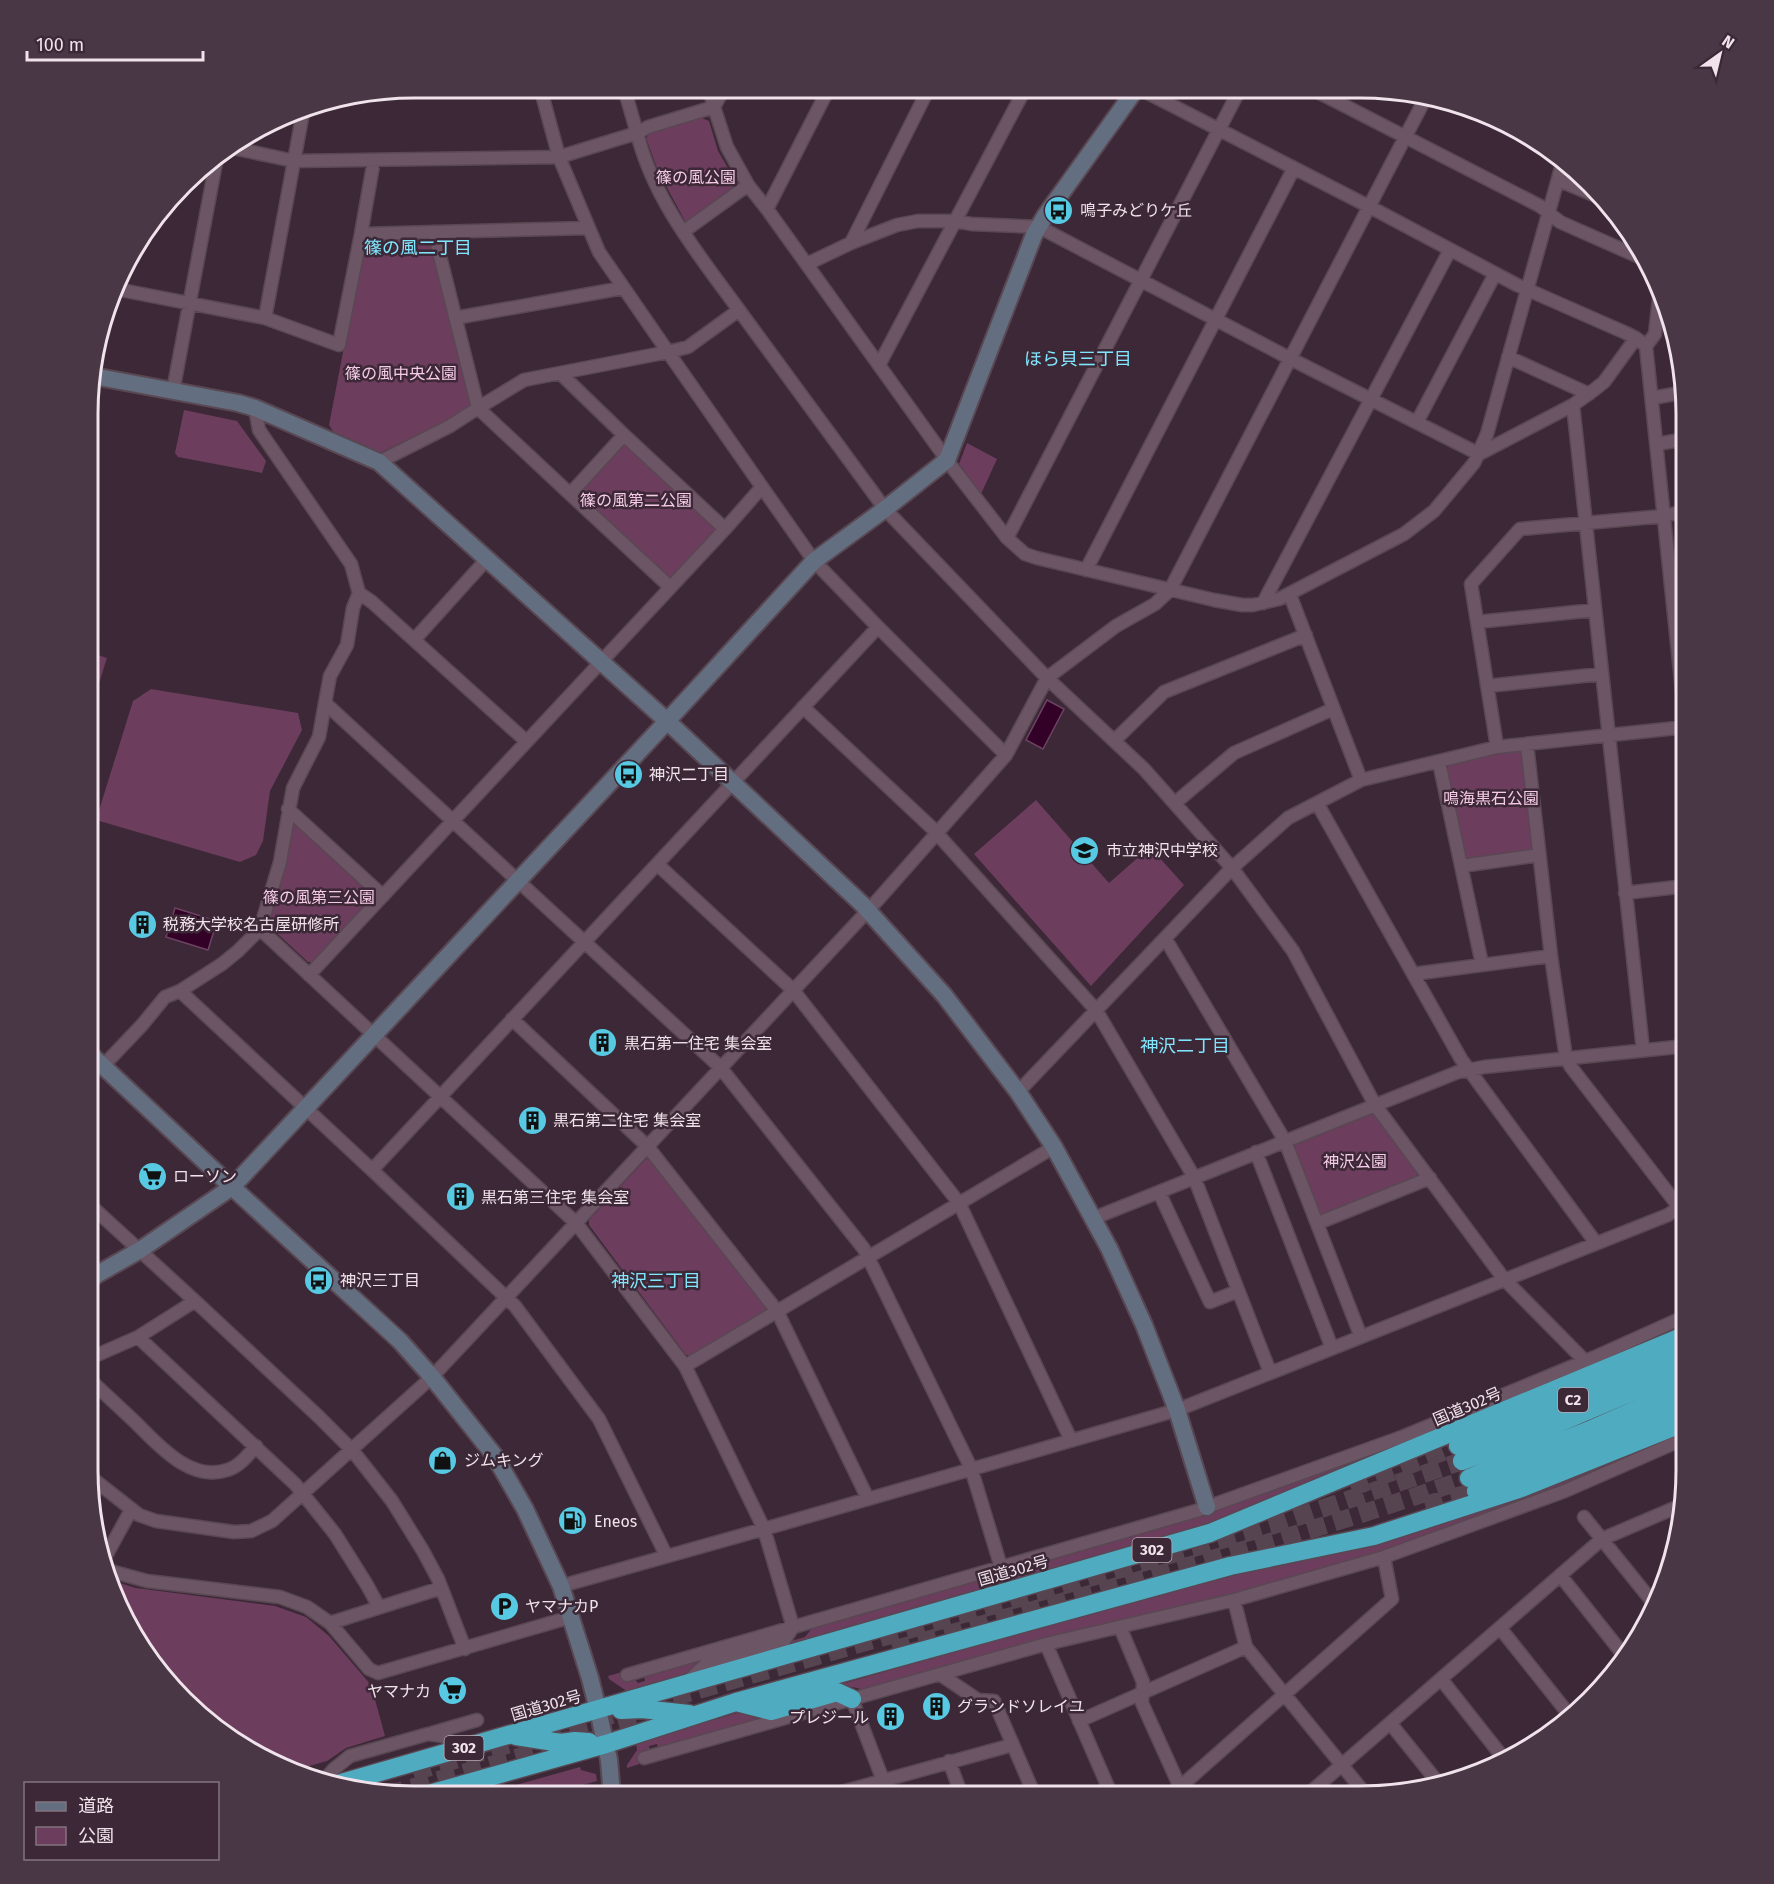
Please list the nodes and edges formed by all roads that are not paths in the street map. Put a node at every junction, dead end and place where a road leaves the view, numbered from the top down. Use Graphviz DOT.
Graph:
graph roads {
  1 [pos="543,97"];
  2 [pos="627,97"];
  3 [pos="711,97"];
  4 [pos="719,97"];
  5 [pos="824,97"];
  6 [pos="924,97"];
  7 [pos="1021,97"];
  8 [pos="1132,97"];
  9 [pos="1153,97"];
  10 [pos="1236,97"];
  11 [pos="1328,97"];
  12 [pos="1423,104"];
  13 [pos="714,107"];
  14 [pos="302,118"];
  15 [pos="1218,131"];
  16 [pos="637,133"];
  17 [pos="1405,137"];
  18 [pos="240,150"];
  19 [pos="560,157"];
  20 [pos="374,160"];
  21 [pos="294,161"];
  22 [pos="215,168"];
  23 [pos="1294,168"];
  24 [pos="1561,169"];
  25 [pos="1558,180"];
  26 [pos="748,185"];
  27 [pos="1585,191"];
  28 [pos="1370,207"];
  29 [pos="767,209"];
  30 [pos="1548,214"];
  31 [pos="956,221"];
  32 [pos="1039,227"];
  33 [pos="588,228"];
  34 [pos="434,232"];
  35 [pos="683,232"];
  36 [pos="362,234"];
  37 [pos="851,243"];
  38 [pos="1450,250"];
  39 [pos="1634,255"];
  40 [pos="807,264"];
  41 [pos="1495,274"];
  42 [pos="1141,279"];
  43 [pos="623,288"];
  44 [pos="123,290"];
  45 [pos="1527,290"];
  46 [pos="190,304"];
  47 [pos="1658,306"];
  48 [pos="739,310"];
  49 [pos="265,318"];
  50 [pos="455,318"];
  51 [pos="1215,319"];
  52 [pos="1641,342"];
  53 [pos="668,352"];
  54 [pos="1508,357"];
  55 [pos="1289,358"];
  56 [pos="879,365"];
  57 [pos="561,374"];
  58 [pos="100,377"];
  59 [pos="173,391"];
  60 [pos="1589,394"];
  61 [pos="1676,394"];
  62 [pos="1370,398"];
  63 [pos="1652,398"];
  64 [pos="1573,405"];
  65 [pos="255,408"];
  66 [pos="478,408"];
  67 [pos="1417,423"];
  68 [pos="624,435"];
  69 [pos="1676,441"];
  70 [pos="1657,444"];
  71 [pos="1479,454"];
  72 [pos="947,460"];
  73 [pos="379,462"];
  74 [pos="762,487"];
  75 [pos="570,494"];
  76 [pos="885,508"];
  77 [pos="1676,513"];
  78 [pos="1664,516"];
  79 [pos="1585,522"];
  80 [pos="725,529"];
  81 [pos="1007,538"];
  82 [pos="487,559"];
  83 [pos="814,561"];
  84 [pos="1086,570"];
  85 [pos="1676,586"];
  86 [pos="670,587"];
  87 [pos="1672,587"];
  88 [pos="1170,590"];
  89 [pos="359,592"];
  90 [pos="1290,595"];
  91 [pos="1263,603"];
  92 [pos="1594,609"];
  93 [pos="1476,622"];
  94 [pos="878,627"];
  95 [pos="1676,627"];
  96 [pos="1306,635"];
  97 [pos="414,640"];
  98 [pos="601,662"];
  99 [pos="1601,674"];
  100 [pos="1047,678"];
  101 [pos="1487,686"];
  102 [pos="325,703"];
  103 [pos="803,707"];
  104 [pos="1333,709"];
  105 [pos="668,721"];
  106 [pos="1676,729"];
  107 [pos="1608,736"];
  108 [pos="1115,740"];
  109 [pos="526,741"];
  110 [pos="1527,745"];
  111 [pos="1497,747"];
  112 [pos="1006,755"];
  113 [pos="1439,762"];
  114 [pos="1361,780"];
  115 [pos="733,783"];
  116 [pos="1175,803"];
  117 [pos="1317,803"];
  118 [pos="288,809"];
  119 [pos="452,820"];
  120 [pos="937,834"];
  121 [pos="1539,855"];
  122 [pos="657,864"];
  123 [pos="1461,866"];
  124 [pos="1232,868"];
  125 [pos="518,881"];
  126 [pos="1676,887"];
  127 [pos="1625,893"];
  128 [pos="383,896"];
  129 [pos="868,910"];
  130 [pos="260,928"];
  131 [pos="1165,938"];
  132 [pos="585,941"];
  133 [pos="1551,956"];
  134 [pos="1482,964"];
  135 [pos="1413,974"];
  136 [pos="309,975"];
  137 [pos="793,990"];
  138 [pos="180,991"];
  139 [pos="1096,1010"];
  140 [pos="512,1019"];
  141 [pos="375,1036"];
  142 [pos="1676,1047"];
  143 [pos="1644,1050"];
  144 [pos="1566,1058"];
  145 [pos="98,1061"];
  146 [pos="103,1066"];
  147 [pos="720,1067"];
  148 [pos="1469,1070"];
  149 [pos="1018,1092"];
  150 [pos="440,1096"];
  151 [pos="1376,1105"];
  152 [pos="306,1108"];
  153 [pos="1285,1141"];
  154 [pos="647,1146"];
  155 [pos="1054,1147"];
  156 [pos="1256,1152"];
  157 [pos="372,1170"];
  158 [pos="1194,1177"];
  159 [pos="1430,1178"];
  160 [pos="232,1187"];
  161 [pos="1159,1191"];
  162 [pos="1676,1199"];
  163 [pos="959,1203"];
  164 [pos="1676,1211"];
  165 [pos="98,1212"];
  166 [pos="1094,1218"];
  167 [pos="576,1223"];
  168 [pos="1318,1223"];
  169 [pos="1596,1243"];
  170 [pos="140,1250"];
  171 [pos="869,1257"];
  172 [pos="98,1274"];
  173 [pos="1504,1279"];
  174 [pos="1238,1291"];
  175 [pos="507,1296"];
  176 [pos="195,1301"];
  177 [pos="777,1311"];
  178 [pos="1676,1320"];
  179 [pos="138,1337"];
  180 [pos="1361,1337"];
  181 [pos="1676,1339"];
  182 [pos="1332,1348"];
  183 [pos="98,1355"];
  184 [pos="1676,1356"];
  185 [pos="1585,1361"];
  186 [pos="685,1366"];
  187 [pos="1270,1372"];
  188 [pos="1676,1373"];
  189 [pos="432,1377"];
  190 [pos="98,1387"];
  191 [pos="1676,1392"];
  192 [pos="1676,1409"];
  193 [pos="1177,1410"];
  194 [pos="1676,1426"];
  195 [pos="1071,1440"];
  196 [pos="1676,1442"];
  197 [pos="256,1446"];
  198 [pos="352,1450"];
  199 [pos="972,1468"];
  200 [pos="1466,1469"];
  201 [pos="98,1483"];
  202 [pos="303,1494"];
  203 [pos="868,1498"];
  204 [pos="1207,1507"];
  205 [pos="1674,1508"];
  206 [pos="131,1510"];
  207 [pos="1584,1517"];
  208 [pos="764,1529"];
  209 [pos="1602,1539"];
  210 [pos="108,1552"];
  211 [pos="666,1555"];
  212 [pos="1384,1557"];
  213 [pos="1000,1568"];
  214 [pos="114,1572"];
  215 [pos="1560,1575"];
  216 [pos="561,1586"];
  217 [pos="441,1588"];
  218 [pos="1649,1598"];
  219 [pos="1234,1600"];
  220 [pos="379,1607"];
  221 [pos="572,1617"];
  222 [pos="330,1623"];
  223 [pos="793,1627"];
  224 [pos="1120,1627"];
  225 [pos="1500,1628"];
  226 [pos="1046,1644"];
  227 [pos="1246,1647"];
  228 [pos="465,1649"];
  229 [pos="1620,1650"];
  230 [pos="627,1675"];
  231 [pos="941,1675"];
  232 [pos="1441,1679"];
  233 [pos="682,1685"];
  234 [pos="1143,1692"];
  235 [pos="1285,1695"];
  236 [pos="852,1699"];
  237 [pos="736,1702"];
  238 [pos="598,1710"];
  239 [pos="1566,1711"];
  240 [pos="700,1713"];
  241 [pos="477,1720"];
  242 [pos="1078,1721"];
  243 [pos="1390,1723"];
  244 [pos="428,1734"];
  245 [pos="510,1735"];
  246 [pos="606,1744"];
  247 [pos="1012,1745"];
  248 [pos="456,1750"];
  249 [pos="1500,1754"];
  250 [pos="644,1758"];
  251 [pos="949,1761"];
  252 [pos="1342,1766"];
  253 [pos="329,1775"];
  254 [pos="1434,1778"];
  255 [pos="352,1780"];
  256 [pos="883,1780"];
  257 [pos="458,1786"];
  258 [pos="611,1786"];
  259 [pos="862,1786"];
  260 [pos="885,1786"];
  261 [pos="959,1786"];
  262 [pos="1030,1786"];
  263 [pos="1107,1786"];
  264 [pos="1179,1786"];
  265 [pos="1188,1786"];
  266 [pos="1318,1786"];
  267 [pos="1359,1786"];
  1 -- 19 [label="street"];
  2 -- 16 [label="street"];
  3 -- 13 [label="street"];
  4 -- 13 [label="street"];
  5 -- 29 [label="street"];
  6 -- 37 [label="street"];
  7 -- 31 [label="street"];
  8 -- 32 [label="street"];
  9 -- 15 [label="street"];
  10 -- 15 [label="street"];
  11 -- 17 [label="street"];
  12 -- 17 [label="street"];
  13 -- 16 [label="street"];
  13 -- 26 [label="street"];
  14 -- 21 [label="street"];
  15 -- 23 [label="street"];
  15 -- 42 [label="street"];
  16 -- 19 [label="street"];
  16 -- 35 [label="street"];
  17 -- 28 [label="street"];
  17 -- 30 [label="street"];
  18 -- 21 [label="street"];
  19 -- 20 [label="street"];
  19 -- 33 [label="street"];
  20 -- 21 [label="street"];
  20 -- 36 [label="street"];
  21 -- 49 [label="street"];
  22 -- 46 [label="street"];
  23 -- 28 [label="street"];
  23 -- 51 [label="street"];
  24 -- 25 [label="street"];
  25 -- 27 [label="street"];
  25 -- 30 [label="street"];
  26 -- 29 [label="street"];
  26 -- 35 [label="street"];
  28 -- 38 [label="street"];
  28 -- 55 [label="street"];
  29 -- 40 [label="street"];
  30 -- 39 [label="street"];
  30 -- 45 [label="street"];
  31 -- 32 [label="street"];
  31 -- 37 [label="street"];
  31 -- 56 [label="street"];
  32 -- 42 [label="street"];
  32 -- 72 [label="street"];
  33 -- 34 [label="street"];
  33 -- 43 [label="street"];
  34 -- 36 [label="street"];
  34 -- 50 [label="street"];
  35 -- 48 [label="street"];
  36 -- 49 [label="street"];
  37 -- 40 [label="street"];
  38 -- 41 [label="street"];
  38 -- 62 [label="street"];
  40 -- 56 [label="street"];
  41 -- 45 [label="street"];
  41 -- 67 [label="street"];
  42 -- 51 [label="street"];
  42 -- 81 [label="street"];
  43 -- 50 [label="street"];
  43 -- 53 [label="street"];
  44 -- 46 [label="street"];
  45 -- 52 [label="street"];
  45 -- 54 [label="street"];
  46 -- 49 [label="street"];
  46 -- 59 [label="street"];
  47 -- 52 [label="street"];
  48 -- 53 [label="street"];
  48 -- 76 [label="street"];
  50 -- 66 [label="street"];
  51 -- 55 [label="street"];
  51 -- 84 [label="street"];
  52 -- 60 [label="street"];
  52 -- 63 [label="street"];
  53 -- 57 [label="street"];
  53 -- 74 [label="street"];
  54 -- 60 [label="street"];
  54 -- 71 [label="street"];
  55 -- 62 [label="street"];
  55 -- 88 [label="street"];
  56 -- 72 [label="street"];
  57 -- 66 [label="street"];
  57 -- 68 [label="street"];
  58 -- 59 [label="street"];
  59 -- 65 [label="street"];
  60 -- 64 [label="street"];
  61 -- 63 [label="street"];
  62 -- 67 [label="street"];
  62 -- 91 [label="street"];
  63 -- 70 [label="street"];
  64 -- 71 [label="street"];
  64 -- 79 [label="street"];
  65 -- 73 [label="street"];
  65 -- 89 [label="street"];
  66 -- 73 [label="street"];
  66 -- 75 [label="street"];
  67 -- 71 [label="street"];
  68 -- 75 [label="street"];
  68 -- 80 [label="street"];
  69 -- 70 [label="street"];
  70 -- 78 [label="street"];
  71 -- 90 [label="street"];
  72 -- 76 [label="street"];
  72 -- 81 [label="street"];
  73 -- 82 [label="street"];
  74 -- 80 [label="street"];
  74 -- 83 [label="street"];
  75 -- 86 [label="street"];
  76 -- 83 [label="street"];
  76 -- 100 [label="street"];
  77 -- 78 [label="street"];
  78 -- 79 [label="street"];
  78 -- 87 [label="street"];
  79 -- 92 [label="street"];
  79 -- 93 [label="street"];
  80 -- 86 [label="street"];
  81 -- 84 [label="street"];
  82 -- 97 [label="street"];
  82 -- 98 [label="street"];
  83 -- 94 [label="street"];
  83 -- 105 [label="street"];
  84 -- 88 [label="street"];
  85 -- 87 [label="street"];
  86 -- 98 [label="street"];
  87 -- 95 [label="street"];
  88 -- 91 [label="street"];
  88 -- 100 [label="street"];
  89 -- 97 [label="street"];
  89 -- 102 [label="street"];
  90 -- 91 [label="street"];
  90 -- 96 [label="street"];
  92 -- 93 [label="street"];
  92 -- 99 [label="street"];
  93 -- 101 [label="street"];
  94 -- 103 [label="street"];
  94 -- 112 [label="street"];
  96 -- 104 [label="street"];
  96 -- 108 [label="street"];
  97 -- 109 [label="street"];
  98 -- 105 [label="street"];
  98 -- 109 [label="street"];
  99 -- 101 [label="street"];
  99 -- 107 [label="street"];
  100 -- 108 [label="street"];
  100 -- 112 [label="street"];
  101 -- 111 [label="street"];
  102 -- 118 [label="street"];
  102 -- 119 [label="street"];
  103 -- 115 [label="street"];
  103 -- 120 [label="street"];
  104 -- 114 [label="street"];
  104 -- 116 [label="street"];
  105 -- 115 [label="street"];
  105 -- 125 [label="street"];
  106 -- 107 [label="street"];
  107 -- 110 [label="street"];
  107 -- 127 [label="street"];
  108 -- 116 [label="street"];
  109 -- 119 [label="street"];
  110 -- 111 [label="street"];
  110 -- 121 [label="street"];
  111 -- 113 [label="street"];
  112 -- 120 [label="street"];
  113 -- 114 [label="street"];
  113 -- 123 [label="street"];
  114 -- 117 [label="street"];
  115 -- 122 [label="street"];
  115 -- 129 [label="street"];
  116 -- 124 [label="street"];
  117 -- 124 [label="street"];
  117 -- 135 [label="street"];
  118 -- 128 [label="street"];
  118 -- 130 [label="street"];
  119 -- 125 [label="street"];
  119 -- 128 [label="street"];
  120 -- 129 [label="street"];
  120 -- 139 [label="street"];
  121 -- 123 [label="street"];
  121 -- 133 [label="street"];
  122 -- 132 [label="street"];
  122 -- 137 [label="street"];
  123 -- 134 [label="street"];
  124 -- 131 [label="street"];
  124 -- 151 [label="street"];
  125 -- 132 [label="street"];
  125 -- 141 [label="street"];
  126 -- 127 [label="street"];
  127 -- 143 [label="street"];
  128 -- 136 [label="street"];
  129 -- 137 [label="street"];
  129 -- 149 [label="street"];
  130 -- 136 [label="street"];
  130 -- 138 [label="street"];
  131 -- 139 [label="street"];
  131 -- 153 [label="street"];
  132 -- 140 [label="street"];
  132 -- 147 [label="street"];
  133 -- 134 [label="street"];
  133 -- 144 [label="street"];
  134 -- 135 [label="street"];
  135 -- 148 [label="street"];
  136 -- 141 [label="street"];
  137 -- 147 [label="street"];
  137 -- 163 [label="street"];
  138 -- 146 [label="street"];
  138 -- 152 [label="street"];
  139 -- 149 [label="street"];
  139 -- 158 [label="street"];
  140 -- 150 [label="street"];
  140 -- 154 [label="street"];
  141 -- 150 [label="street"];
  141 -- 152 [label="street"];
  142 -- 143 [label="street"];
  143 -- 144 [label="street"];
  144 -- 148 [label="street"];
  144 -- 162 [label="street"];
  145 -- 146 [label="street"];
  146 -- 160 [label="street"];
  147 -- 154 [label="street"];
  147 -- 171 [label="street"];
  148 -- 151 [label="street"];
  148 -- 169 [label="street"];
  149 -- 155 [label="street"];
  150 -- 157 [label="street"];
  150 -- 167 [label="street"];
  151 -- 153 [label="street"];
  151 -- 159 [label="street"];
  152 -- 157 [label="street"];
  152 -- 160 [label="street"];
  153 -- 156 [label="street"];
  153 -- 168 [label="street"];
  154 -- 167 [label="street"];
  154 -- 177 [label="street"];
  155 -- 163 [label="street"];
  155 -- 166 [label="street"];
  156 -- 158 [label="street"];
  156 -- 182 [label="street"];
  157 -- 175 [label="street"];
  158 -- 161 [label="street"];
  158 -- 174 [label="street"];
  159 -- 168 [label="street"];
  159 -- 173 [label="street"];
  160 -- 170 [label="street"];
  160 -- 189 [label="street"];
  161 -- 166 [label="street"];
  161 -- 174 [label="street"];
  163 -- 171 [label="street"];
  163 -- 195 [label="street"];
  164 -- 169 [label="street"];
  165 -- 170 [label="street"];
  166 -- 193 [label="street"];
  167 -- 175 [label="street"];
  167 -- 186 [label="street"];
  168 -- 180 [label="street"];
  169 -- 173 [label="street"];
  170 -- 172 [label="street"];
  170 -- 176 [label="street"];
  171 -- 177 [label="street"];
  171 -- 199 [label="street"];
  173 -- 180 [label="street"];
  173 -- 185 [label="street"];
  174 -- 187 [label="street"];
  175 -- 189 [label="street"];
  175 -- 211 [label="street"];
  176 -- 179 [label="street"];
  176 -- 198 [label="street"];
  177 -- 186 [label="street"];
  177 -- 203 [label="street"];
  178 -- 185 [label="street"];
  179 -- 183 [label="street"];
  179 -- 197 [label="street"];
  180 -- 182 [label="street"];
  181 -- 233 [label="highway, 国道302号 / 302"];
  182 -- 187 [label="street"];
  184 -- 200 [label="highway, C2"];
  185 -- 204 [label="street"];
  186 -- 208 [label="street"];
  187 -- 193 [label="street"];
  188 -- 200 [label="highway, C2"];
  189 -- 198 [label="street"];
  189 -- 216 [label="street"];
  190 -- 197 [label="street"];
  191 -- 200 [label="highway, C2"];
  192 -- 200 [label="highway"];
  193 -- 195 [label="street"];
  193 -- 204 [label="street"];
  194 -- 237 [label="highway, 302"];
  195 -- 199 [label="street"];
  196 -- 212 [label="street"];
  197 -- 202 [label="street"];
  198 -- 202 [label="street"];
  198 -- 217 [label="street"];
  199 -- 203 [label="street"];
  199 -- 213 [label="street"];
  201 -- 206 [label="street"];
  202 -- 206 [label="street"];
  202 -- 220 [label="street"];
  203 -- 208 [label="street"];
  204 -- 213 [label="street"];
  205 -- 209 [label="street"];
  206 -- 210 [label="street"];
  207 -- 209 [label="street"];
  208 -- 211 [label="street"];
  208 -- 223 [label="street"];
  209 -- 215 [label="street"];
  209 -- 218 [label="street"];
  211 -- 216 [label="street"];
  212 -- 219 [label="street"];
  212 -- 235 [label="street"];
  213 -- 223 [label="street"];
  214 -- 222 [label="street"];
  215 -- 225 [label="street"];
  215 -- 229 [label="street"];
  216 -- 221 [label="street"];
  217 -- 220 [label="street"];
  217 -- 228 [label="street"];
  219 -- 224 [label="street"];
  219 -- 227 [label="street"];
  220 -- 222 [label="street"];
  221 -- 228 [label="street"];
  221 -- 238 [label="street"];
  222 -- 228 [label="street"];
  223 -- 230 [label="street"];
  223 -- 233 [label="street"];
  224 -- 226 [label="street"];
  224 -- 234 [label="street"];
  225 -- 232 [label="street"];
  225 -- 239 [label="street"];
  226 -- 231 [label="street"];
  226 -- 242 [label="street"];
  227 -- 234 [label="street"];
  227 -- 235 [label="street"];
  231 -- 236 [label="street"];
  231 -- 247 [label="street"];
  232 -- 243 [label="street"];
  232 -- 249 [label="street"];
  233 -- 238 [label="highway, 国道302号 / 302"];
  234 -- 242 [label="street"];
  234 -- 264 [label="street"];
  235 -- 252 [label="street"];
  235 -- 265 [label="street"];
  236 -- 237 [label="highway"];
  236 -- 250 [label="street"];
  236 -- 256 [label="street"];
  237 -- 240 [label="highway, 302"];
  238 -- 240 [label="highway"];
  238 -- 245 [label="highway, 国道302号 / 302"];
  238 -- 246 [label="street"];
  240 -- 246 [label="highway, 302"];
  241 -- 244 [label="street"];
  242 -- 263 [label="street"];
  243 -- 252 [label="street"];
  243 -- 254 [label="street"];
  244 -- 248 [label="street"];
  244 -- 253 [label="street"];
  245 -- 246 [label="highway"];
  245 -- 248 [label="highway, 国道302号 / 302"];
  246 -- 257 [label="highway, 302"];
  246 -- 258 [label="street"];
  247 -- 251 [label="street"];
  247 -- 262 [label="street"];
  248 -- 255 [label="highway, 国道302号 / 302"];
  251 -- 256 [label="street"];
  251 -- 261 [label="street"];
  252 -- 266 [label="street"];
  252 -- 267 [label="street"];
  256 -- 259 [label="street"];
  256 -- 260 [label="street"];
}
